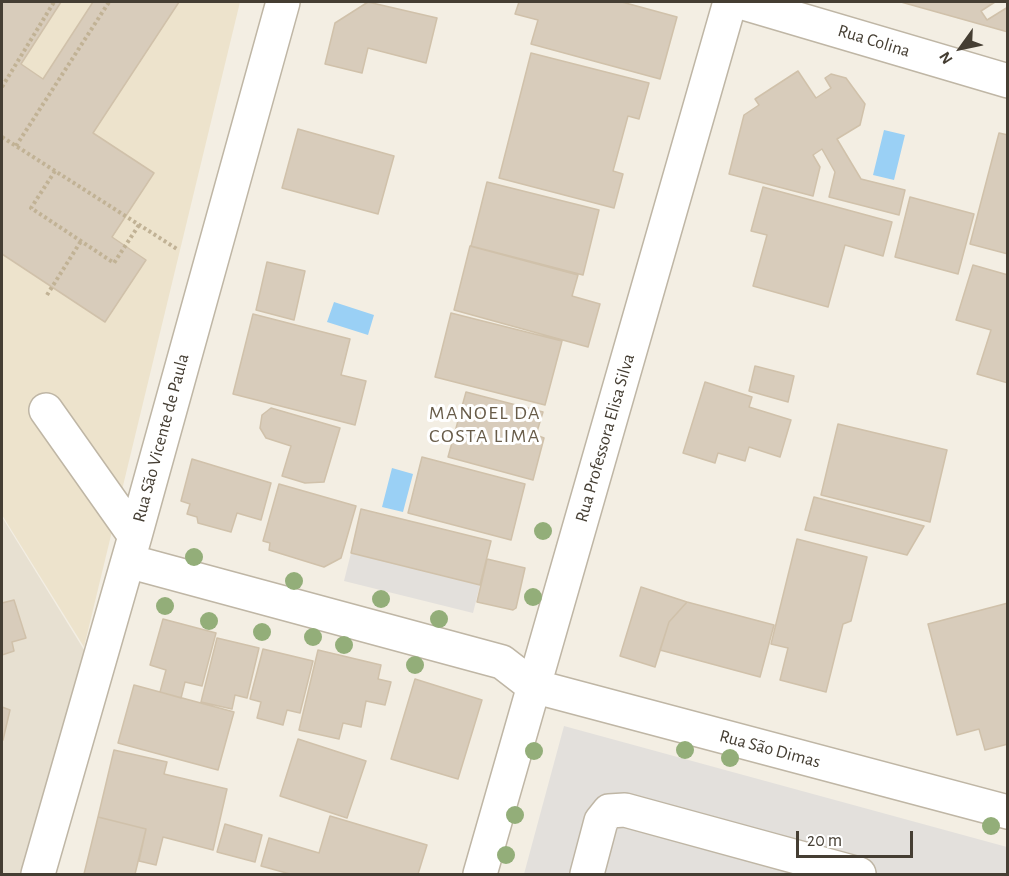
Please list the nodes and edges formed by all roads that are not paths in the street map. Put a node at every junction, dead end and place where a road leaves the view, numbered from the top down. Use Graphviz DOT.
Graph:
graph roads {
  1 [pos="283,2"];
  2 [pos="730,2"];
  3 [pos="740,2"];
  4 [pos="1008,81"];
  5 [pos="46,410"];
  6 [pos="131,549"];
  7 [pos="533,686"];
  8 [pos="1008,812"];
  9 [pos="38,874"];
  10 [pos="480,874"];
  11 [pos="587,874"];
  12 [pos="859,874"];
  1 -- 6 [label="street, Rua São Vicente de Paula"];
  2 -- 7 [label="street, Rua Professora Elisa Silva"];
  3 -- 4 [label="street, Rua Colina"];
  5 -- 6 [label="street"];
  6 -- 7 [label="street"];
  6 -- 9 [label="street, Rua São Vicente de Paula"];
  7 -- 8 [label="street, Rua São Dimas"];
  7 -- 10 [label="street, Rua Professora Elisa Silva"];
  11 -- 12 [label="street"];
}
